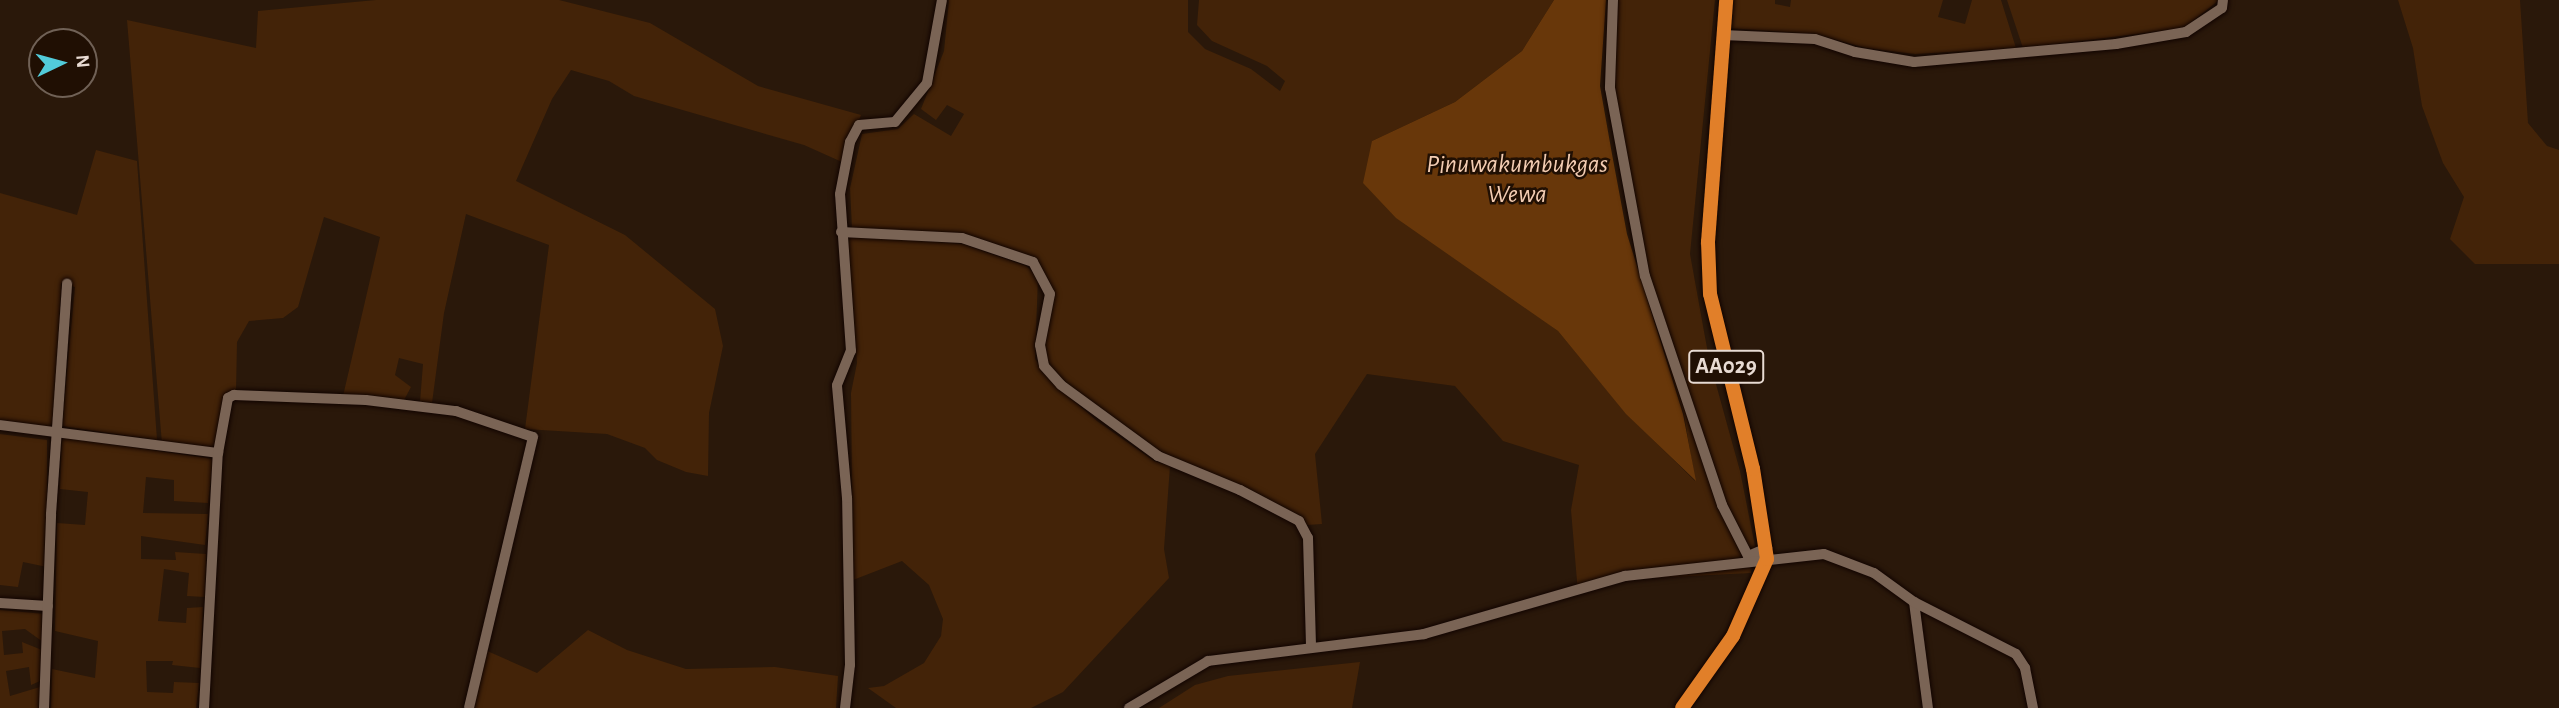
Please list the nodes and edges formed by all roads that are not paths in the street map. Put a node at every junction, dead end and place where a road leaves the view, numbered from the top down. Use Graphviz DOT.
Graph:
graph roads {
  1 [pos="942,0"];
  2 [pos="1613,0"];
  3 [pos="1726,0"];
  4 [pos="2223,0"];
  5 [pos="1723,35"];
  6 [pos="841,232"];
  7 [pos="67,284"];
  8 [pos="0,425"];
  9 [pos="58,433"];
  10 [pos="218,453"];
  11 [pos="1767,554"];
  12 [pos="1913,602"];
  13 [pos="0,603"];
  14 [pos="48,606"];
  15 [pos="1311,645"];
  16 [pos="44,708"];
  17 [pos="204,708"];
  18 [pos="469,708"];
  19 [pos="845,708"];
  20 [pos="1129,708"];
  21 [pos="1682,708"];
  22 [pos="1928,708"];
  23 [pos="2033,708"];
  1 -- 6 [label="street"];
  2 -- 11 [label="street"];
  3 -- 5 [label="highway, AA029"];
  4 -- 5 [label="street"];
  5 -- 11 [label="highway, AA029"];
  6 -- 15 [label="street"];
  6 -- 19 [label="street"];
  7 -- 9 [label="street"];
  8 -- 9 [label="street"];
  9 -- 10 [label="street"];
  9 -- 14 [label="street"];
  10 -- 17 [label="street"];
  10 -- 18 [label="street"];
  11 -- 12 [label="street"];
  11 -- 15 [label="street"];
  11 -- 21 [label="highway"];
  12 -- 22 [label="street"];
  12 -- 23 [label="street"];
  13 -- 14 [label="street"];
  14 -- 16 [label="street"];
  15 -- 20 [label="street"];
}
